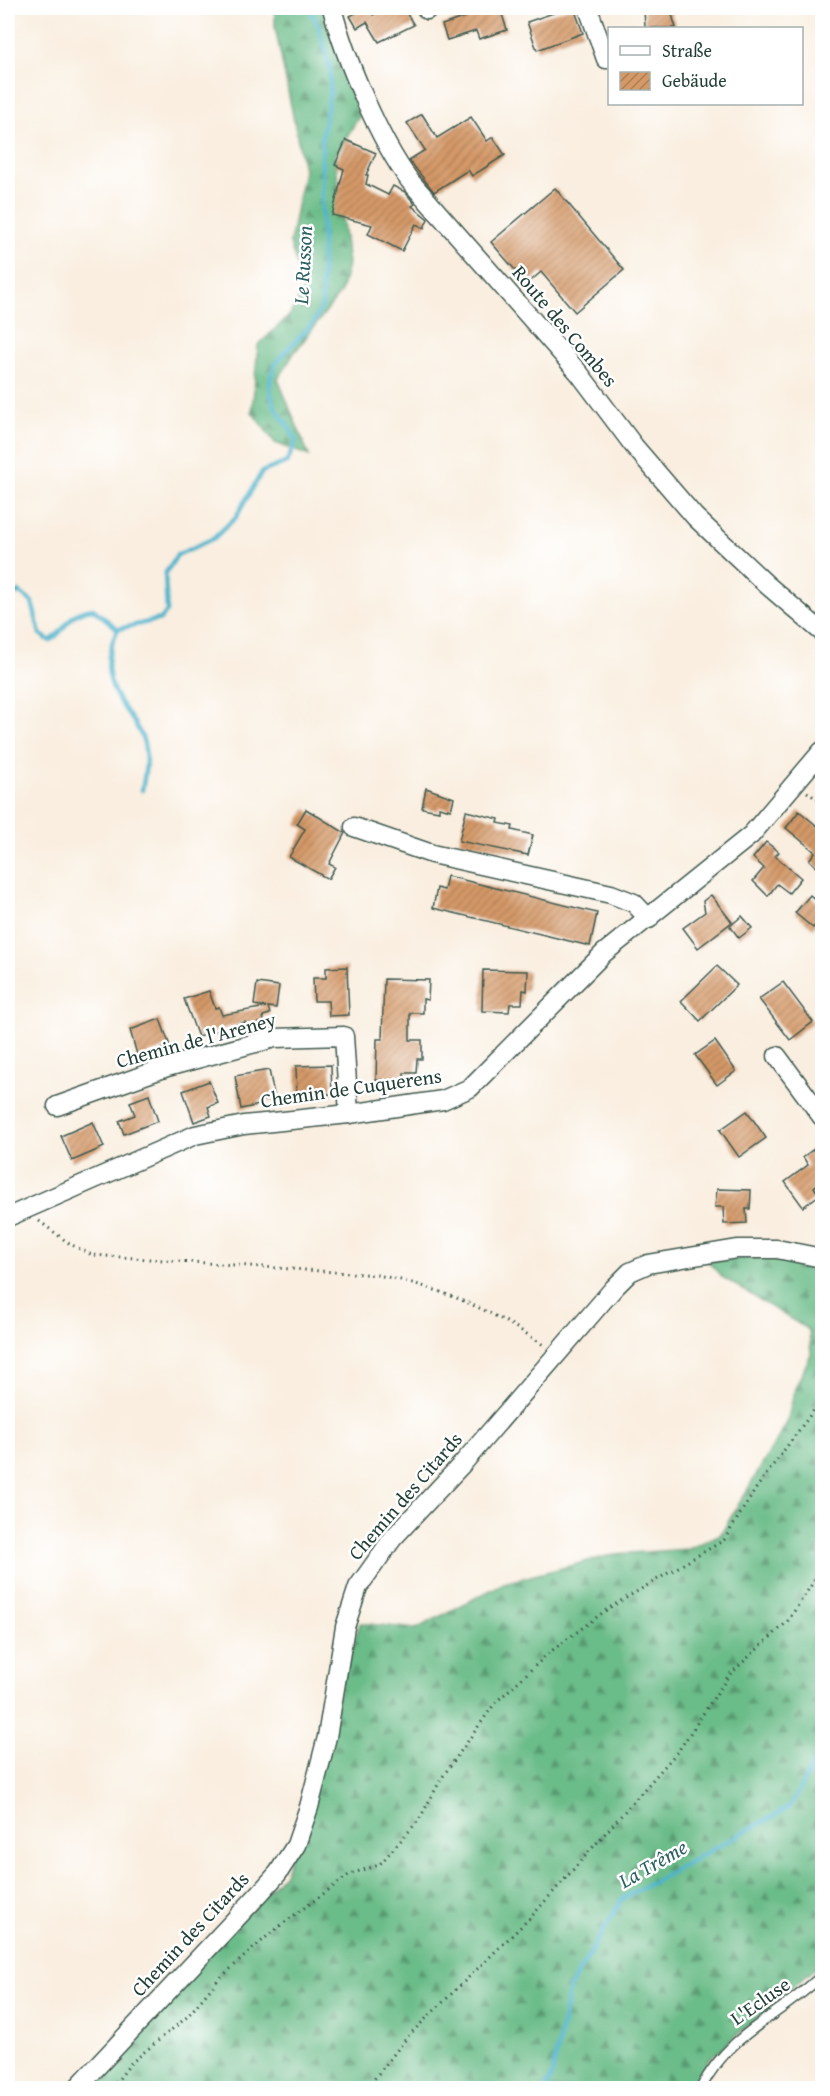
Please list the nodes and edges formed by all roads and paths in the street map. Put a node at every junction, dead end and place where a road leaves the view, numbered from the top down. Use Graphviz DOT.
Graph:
graph roads {
  1 [pos="332,8"];
  2 [pos="592,9"];
  3 [pos="606,59"];
  4 [pos="822,632"];
  5 [pos="822,751"];
  6 [pos="354,827"];
  7 [pos="649,919"];
  8 [pos="777,1056"];
  9 [pos="57,1106"];
  10 [pos="350,1114"];
  11 [pos="822,1117"];
  12 [pos="27,1209"];
  13 [pos="8,1217"];
  14 [pos="822,1258"];
  15 [pos="553,1360"];
  16 [pos="822,1399"];
  17 [pos="822,1569"];
  18 [pos="822,1975"];
  19 [pos="77,2088"];
  20 [pos="112,2088"];
  21 [pos="367,2088"];
  22 [pos="701,2088"];
  1 -- 4 [label="street, Route des Combes"];
  2 -- 3 [label="street"];
  5 -- 7 [label="street, Chemin de Cuquerens"];
  6 -- 7 [label="street"];
  7 -- 10 [label="street, Chemin de Cuquerens"];
  8 -- 11 [label="street"];
  9 -- 10 [label="street, Chemin de l'Areney"];
  10 -- 12 [label="street, Chemin de Cuquerens"];
  12 -- 13 [label="street, Chemin de Cuquerens"];
  12 -- 15 [label="path"];
  14 -- 15 [label="street, Chemin des Citards"];
  15 -- 19 [label="street, Chemin des Citards"];
  16 -- 20 [label="path"];
  17 -- 21 [label="path"];
  18 -- 22 [label="lane, L'Ecluse"];
}
